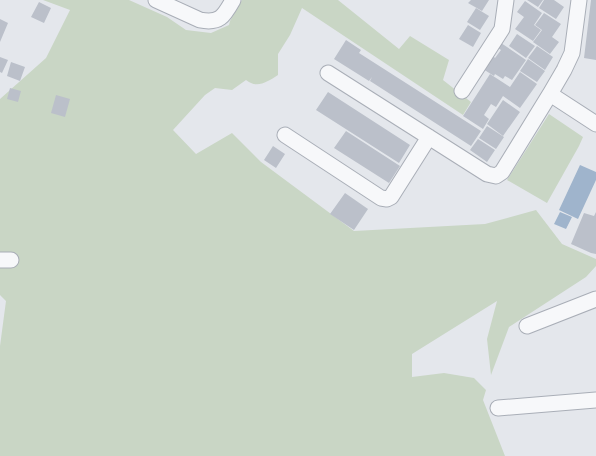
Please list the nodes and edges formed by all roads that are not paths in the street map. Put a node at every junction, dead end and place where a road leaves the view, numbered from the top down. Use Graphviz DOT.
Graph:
graph roads {
  1 [pos="156,0"];
  2 [pos="233,0"];
  3 [pos="506,0"];
  4 [pos="578,0"];
  5 [pos="328,73"];
  6 [pos="462,91"];
  7 [pos="550,94"];
  8 [pos="596,124"];
  9 [pos="285,135"];
  10 [pos="429,137"];
  11 [pos="596,289"];
  12 [pos="596,293"];
  13 [pos="596,299"];
  14 [pos="527,326"];
  15 [pos="596,400"];
  16 [pos="498,408"];
  1 -- 2 [label="street"];
  3 -- 6 [label="street"];
  4 -- 7 [label="street"];
  5 -- 10 [label="street"];
  7 -- 8 [label="street"];
  7 -- 10 [label="street"];
  9 -- 10 [label="street"];
  11 -- 12 [label="street"];
  13 -- 14 [label="street"];
  15 -- 16 [label="street"];
}
